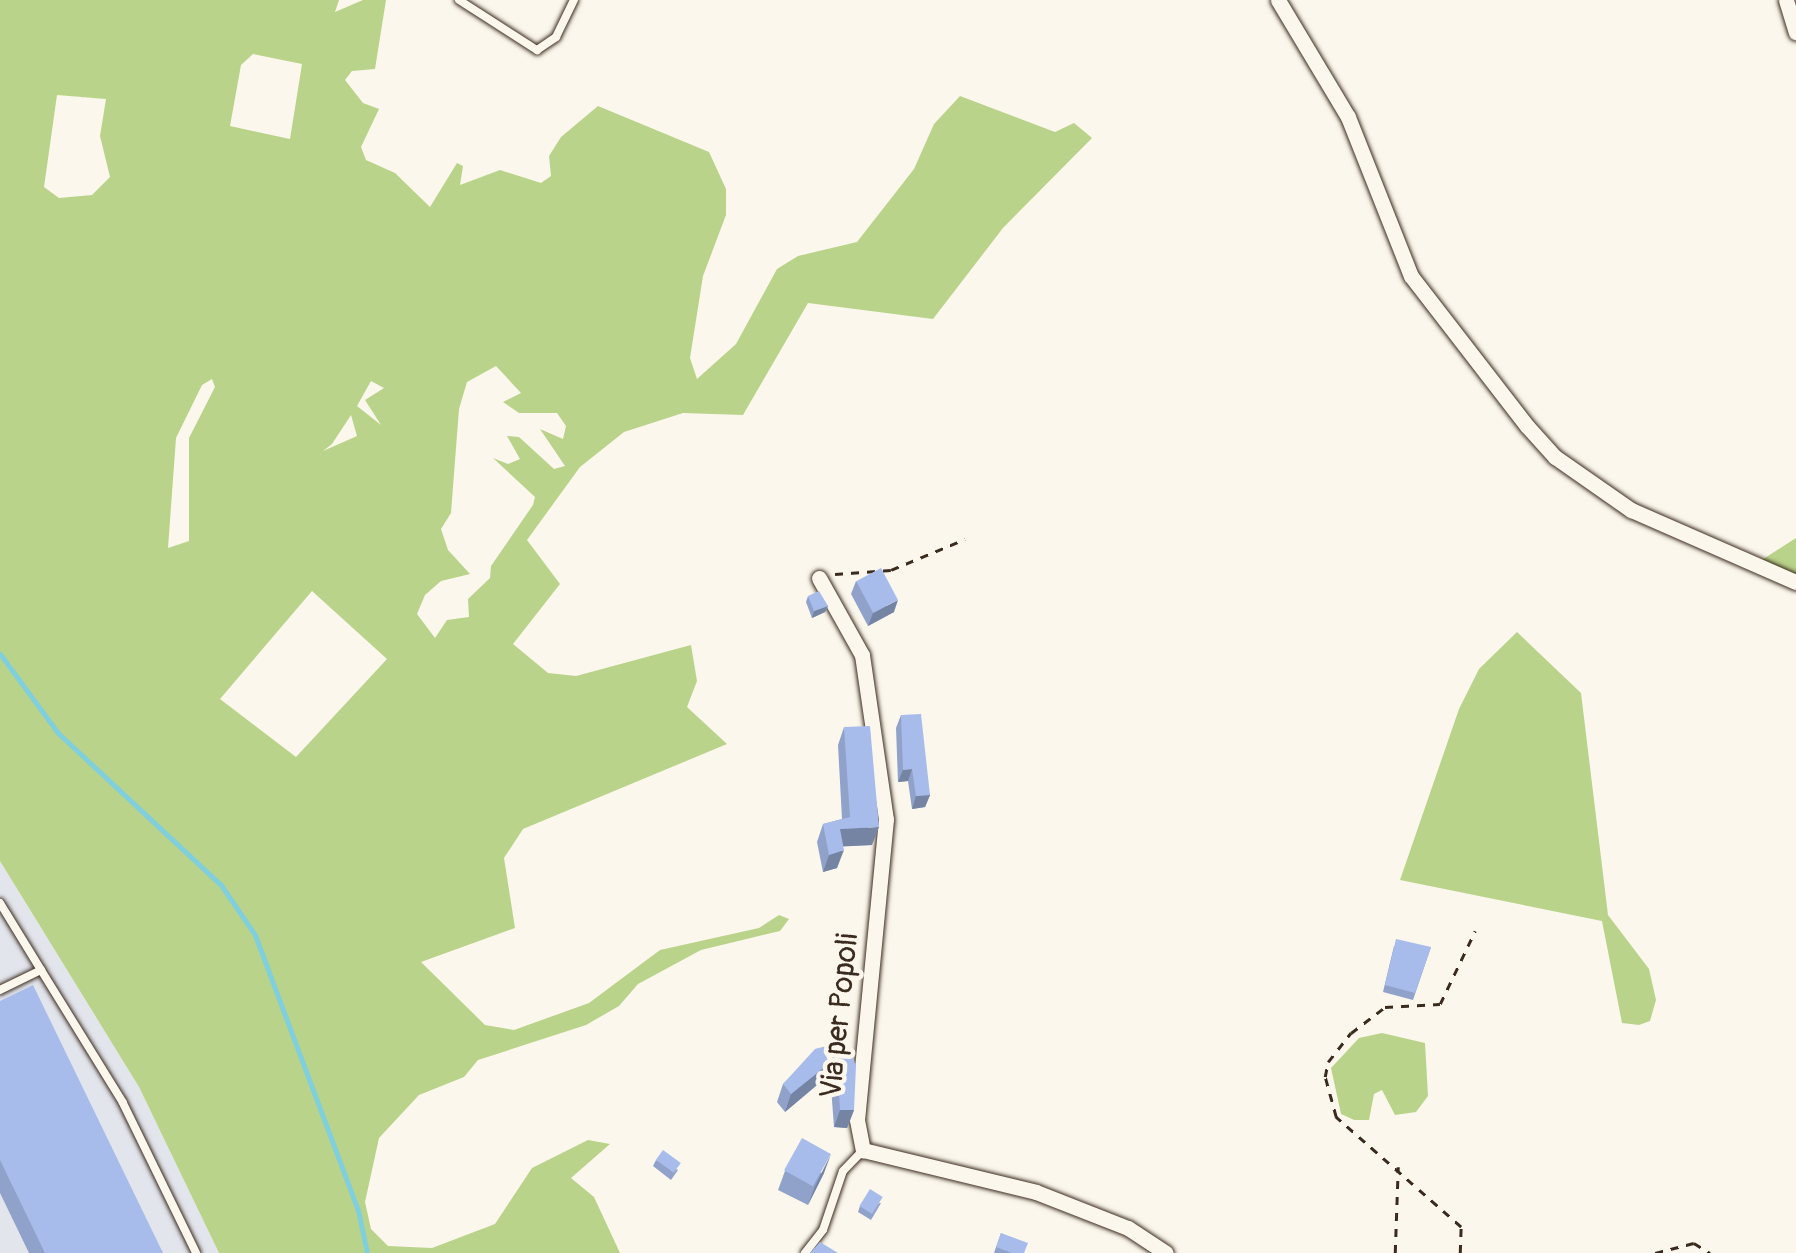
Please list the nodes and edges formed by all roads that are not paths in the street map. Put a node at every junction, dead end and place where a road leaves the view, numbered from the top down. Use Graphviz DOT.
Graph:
graph roads {
  1 [pos="458,0"];
  2 [pos="574,0"];
  3 [pos="1278,0"];
  4 [pos="1786,0"];
  5 [pos="1796,32"];
  6 [pos="819,578"];
  7 [pos="1796,582"];
  8 [pos="0,904"];
  9 [pos="41,970"];
  10 [pos="0,990"];
  11 [pos="863,1150"];
  12 [pos="196,1253"];
  13 [pos="805,1253"];
  14 [pos="1166,1253"];
  1 -- 2 [label="lane"];
  3 -- 7 [label="street"];
  4 -- 5 [label="street"];
  6 -- 11 [label="street, Via per Popoli"];
  8 -- 9 [label="lane"];
  9 -- 10 [label="lane"];
  9 -- 12 [label="lane"];
  11 -- 13 [label="lane"];
  11 -- 14 [label="street"];
}
